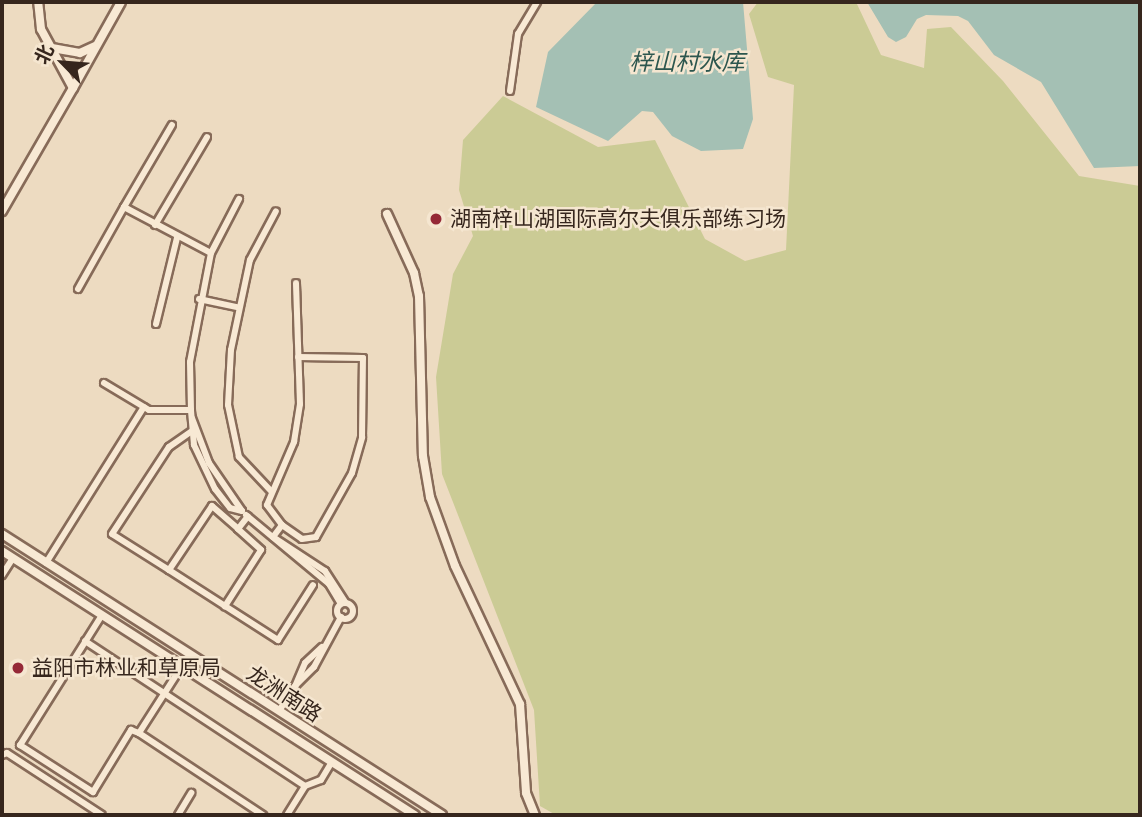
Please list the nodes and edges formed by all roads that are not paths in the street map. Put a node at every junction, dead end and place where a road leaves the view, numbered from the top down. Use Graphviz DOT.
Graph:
graph roads {
  1 [pos="38,2"];
  2 [pos="121,2"];
  3 [pos="537,2"];
  4 [pos="97,45"];
  5 [pos="52,48"];
  6 [pos="73,88"];
  7 [pos="510,91"];
  8 [pos="172,125"];
  9 [pos="207,137"];
  10 [pos="239,199"];
  11 [pos="124,207"];
  12 [pos="2,211"];
  13 [pos="276,211"];
  14 [pos="387,214"];
  15 [pos="155,225"];
  16 [pos="177,238"];
  17 [pos="211,253"];
  18 [pos="296,283"];
  19 [pos="78,289"];
  20 [pos="199,299"];
  21 [pos="238,307"];
  22 [pos="156,324"];
  23 [pos="298,357"];
  24 [pos="104,383"];
  25 [pos="144,407"];
  26 [pos="192,414"];
  27 [pos="193,430"];
  28 [pos="271,491"];
  29 [pos="245,514"];
  30 [pos="282,524"];
  31 [pos="237,529"];
  32 [pos="2,534"];
  33 [pos="273,537"];
  34 [pos="2,551"];
  35 [pos="13,558"];
  36 [pos="46,563"];
  37 [pos="169,570"];
  38 [pos="2,576"];
  39 [pos="313,585"];
  40 [pos="344,604"];
  41 [pos="225,606"];
  42 [pos="102,615"];
  43 [pos="341,617"];
  44 [pos="85,641"];
  45 [pos="182,666"];
  46 [pos="164,694"];
  47 [pos="279,711"];
  48 [pos="139,733"];
  49 [pos="2,755"];
  50 [pos="332,762"];
  51 [pos="305,786"];
  52 [pos="191,793"];
  53 [pos="102,815"];
  54 [pos="178,815"];
  55 [pos="263,815"];
  56 [pos="286,815"];
  57 [pos="415,815"];
  58 [pos="442,815"];
  59 [pos="535,815"];
  1 -- 5 [label="main road"];
  2 -- 4 [label="main road"];
  3 -- 7 [label="street"];
  4 -- 5 [label="main road"];
  4 -- 6 [label="main road"];
  5 -- 6 [label="main road"];
  6 -- 12 [label="main road"];
  8 -- 11 [label="street"];
  9 -- 15 [label="street"];
  10 -- 17 [label="street"];
  11 -- 15 [label="street"];
  11 -- 19 [label="street"];
  13 -- 21 [label="street"];
  14 -- 59 [label="main road"];
  15 -- 16 [label="street"];
  16 -- 17 [label="street"];
  16 -- 22 [label="street"];
  17 -- 20 [label="street"];
  18 -- 23 [label="street"];
  20 -- 21 [label="street"];
  20 -- 26 [label="street"];
  21 -- 28 [label="street"];
  23 -- 28 [label="street"];
  23 -- 30 [label="street"];
  24 -- 25 [label="street"];
  25 -- 26 [label="street"];
  25 -- 36 [label="street"];
  26 -- 27 [label="street"];
  26 -- 29 [label="street"];
  27 -- 29 [label="street"];
  27 -- 37 [label="street"];
  28 -- 30 [label="street"];
  29 -- 31 [label="street"];
  29 -- 33 [label="street"];
  30 -- 33 [label="street"];
  31 -- 37 [label="street"];
  31 -- 41 [label="street"];
  32 -- 36 [label="main road, 龙洲南路"];
  33 -- 40 [label="street"];
  34 -- 35 [label="main road, 龙洲南路"];
  35 -- 38 [label="street"];
  35 -- 42 [label="main road, 龙洲南路"];
  36 -- 47 [label="main road, 龙洲南路"];
  37 -- 41 [label="street"];
  39 -- 41 [label="street"];
  40 -- 43 [label="street"];
  40 -- 43 [label="street"];
  42 -- 44 [label="street"];
  42 -- 45 [label="main road, 龙洲南路"];
  43 -- 47 [label="street"];
  44 -- 46 [label="street"];
  44 -- 48 [label="street"];
  45 -- 46 [label="street"];
  45 -- 50 [label="main road, 龙洲南路"];
  46 -- 48 [label="street"];
  46 -- 51 [label="street"];
  47 -- 58 [label="main road, 龙洲南路"];
  48 -- 55 [label="street"];
  49 -- 53 [label="street"];
  50 -- 51 [label="street"];
  50 -- 57 [label="main road, 龙洲南路"];
  51 -- 56 [label="street"];
  52 -- 54 [label="street"];
}
